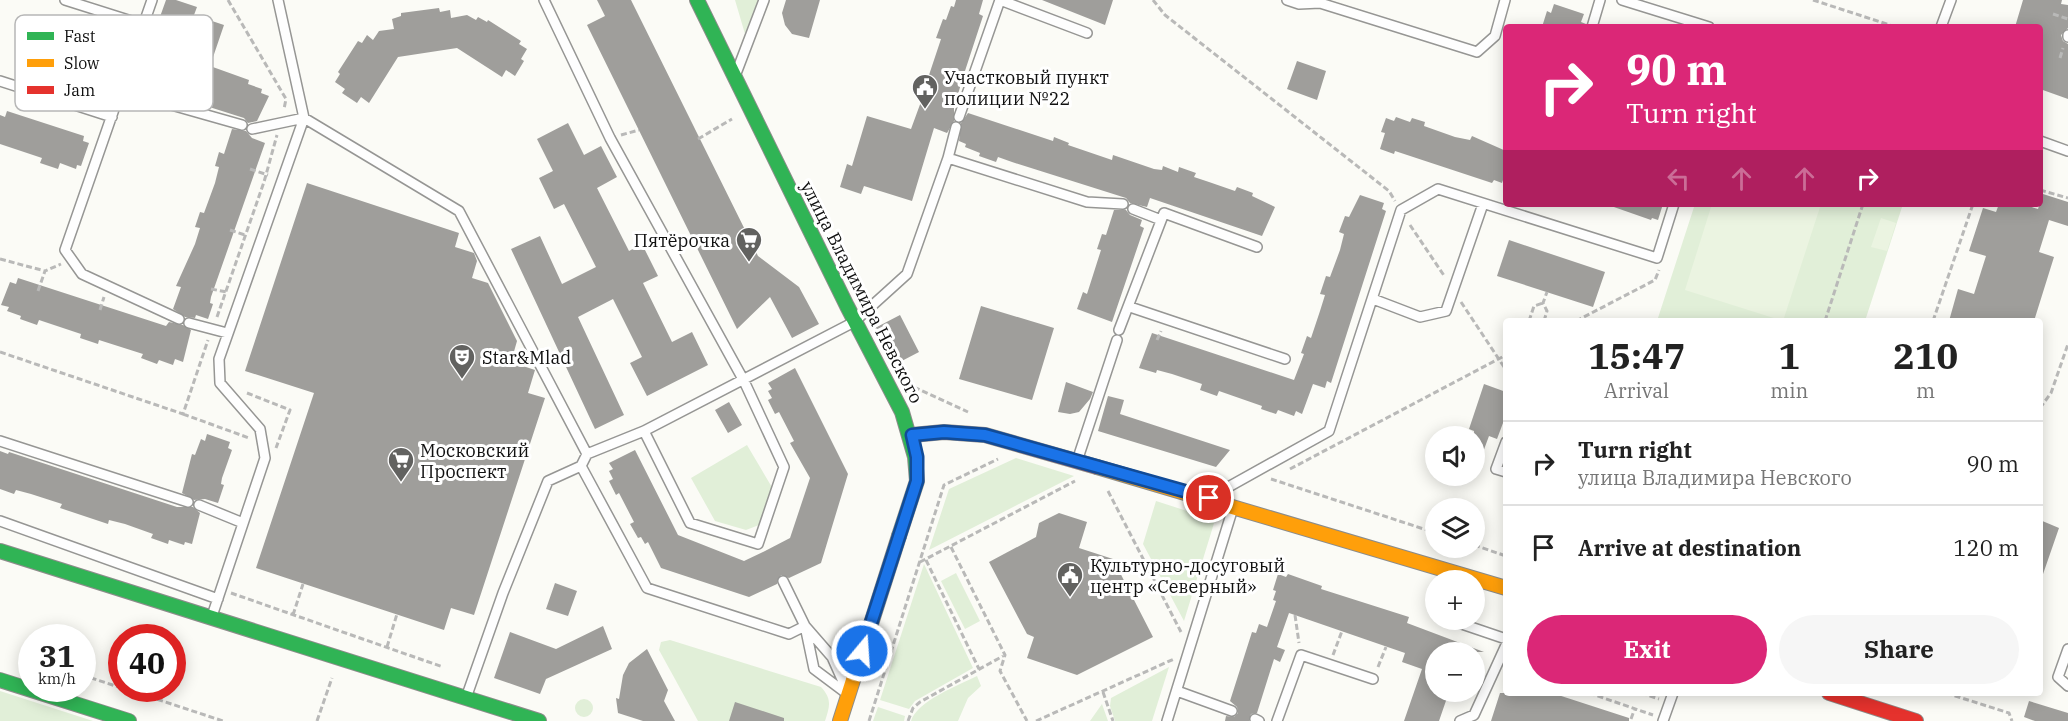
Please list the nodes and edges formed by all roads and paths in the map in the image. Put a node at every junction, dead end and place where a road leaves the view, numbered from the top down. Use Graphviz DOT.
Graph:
graph roads {
  1 [pos="65,0"];
  2 [pos="152,0"];
  3 [pos="228,0"];
  4 [pos="278,0"];
  5 [pos="544,0"];
  6 [pos="697,0"];
  7 [pos="764,0"];
  8 [pos="999,0"];
  9 [pos="1153,0"];
  10 [pos="1287,0"];
  11 [pos="1505,0"];
  12 [pos="1600,0"];
  13 [pos="1622,0"];
  14 [pos="1813,0"];
  15 [pos="1951,0"];
  16 [pos="2053,14"];
  17 [pos="112,15"];
  18 [pos="147,15"];
  19 [pos="2068,19"];
  20 [pos="1593,24"];
  21 [pos="1699,24"];
  22 [pos="1887,24"];
  23 [pos="1942,24"];
  24 [pos="1088,33"];
  25 [pos="735,77"];
  26 [pos="0,81"];
  27 [pos="15,86"];
  28 [pos="750,108"];
  29 [pos="93,111"];
  30 [pos="114,111"];
  31 [pos="193,111"];
  32 [pos="112,117"];
  33 [pos="304,118"];
  34 [pos="280,123"];
  35 [pos="242,125"];
  36 [pos="252,129"];
  37 [pos="639,130"];
  38 [pos="610,138"];
  39 [pos="698,138"];
  40 [pos="2043,142"];
  41 [pos="2068,151"];
  42 [pos="948,158"];
  43 [pos="250,169"];
  44 [pos="266,175"];
  45 [pos="282,180"];
  46 [pos="1389,191"];
  47 [pos="2043,191"];
  48 [pos="2068,198"];
  49 [pos="1483,204"];
  50 [pos="1673,207"];
  51 [pos="1862,207"];
  52 [pos="1972,207"];
  53 [pos="1161,220"];
  54 [pos="230,230"];
  55 [pos="246,235"];
  56 [pos="261,239"];
  57 [pos="1257,247"];
  58 [pos="0,259"];
  59 [pos="72,259"];
  60 [pos="45,272"];
  61 [pos="1655,280"];
  62 [pos="211,289"];
  63 [pos="39,291"];
  64 [pos="226,292"];
  65 [pos="1547,292"];
  66 [pos="241,294"];
  67 [pos="1373,299"];
  68 [pos="1543,303"];
  69 [pos="1130,307"];
  70 [pos="1531,318"];
  71 [pos="1545,318"];
  72 [pos="1581,318"];
  73 [pos="1827,318"];
  74 [pos="1934,318"];
  75 [pos="179,319"];
  76 [pos="854,322"];
  77 [pos="189,323"];
  78 [pos="212,329"];
  79 [pos="227,333"];
  80 [pos="2068,344"];
  81 [pos="0,352"];
  82 [pos="1503,357"];
  83 [pos="1285,358"];
  84 [pos="744,381"];
  85 [pos="912,386"];
  86 [pos="2043,404"];
  87 [pos="183,414"];
  88 [pos="972,414"];
  89 [pos="644,431"];
  90 [pos="912,435"];
  91 [pos="0,441"];
  92 [pos="254,448"];
  93 [pos="1503,450"];
  94 [pos="587,454"];
  95 [pos="1003,457"];
  96 [pos="1076,463"];
  97 [pos="581,466"];
  98 [pos="1503,471"];
  99 [pos="1081,478"];
  100 [pos="1271,479"];
  101 [pos="1260,481"];
  102 [pos="1105,485"];
  103 [pos="1209,498"];
  104 [pos="188,502"];
  105 [pos="199,505"];
  106 [pos="1234,506"];
  107 [pos="0,521"];
  108 [pos="243,523"];
  109 [pos="1425,529"];
  110 [pos="951,547"];
  111 [pos="1485,549"];
  112 [pos="0,551"];
  113 [pos="1503,555"];
  114 [pos="926,560"];
  115 [pos="920,561"];
  116 [pos="783,581"];
  117 [pos="303,584"];
  118 [pos="1503,587"];
  119 [pos="219,594"];
  120 [pos="397,614"];
  121 [pos="293,615"];
  122 [pos="1295,615"];
  123 [pos="211,618"];
  124 [pos="805,626"];
  125 [pos="1479,630"];
  126 [pos="1342,631"];
  127 [pos="1183,637"];
  128 [pos="1503,638"];
  129 [pos="1386,646"];
  130 [pos="387,647"];
  131 [pos="2068,649"];
  132 [pos="1503,652"];
  133 [pos="1005,655"];
  134 [pos="1301,655"];
  135 [pos="1176,658"];
  136 [pos="1330,665"];
  137 [pos="979,669"];
  138 [pos="473,677"];
  139 [pos="1373,679"];
  140 [pos="0,680"];
  141 [pos="2068,686"];
  142 [pos="1177,691"];
  143 [pos="1103,692"];
  144 [pos="848,694"];
  145 [pos="1601,696"];
  146 [pos="1839,696"];
  147 [pos="1955,696"];
  148 [pos="1671,698"];
  149 [pos="465,699"];
  150 [pos="165,702"];
  151 [pos="1635,708"];
  152 [pos="1232,711"];
  153 [pos="1631,719"];
  154 [pos="534,720"];
  155 [pos="1663,720"];
  156 [pos="129,721"];
  157 [pos="223,721"];
  158 [pos="840,721"];
  159 [pos="868,721"];
  160 [pos="908,721"];
  161 [pos="1027,721"];
  162 [pos="1036,721"];
  163 [pos="1113,721"];
  164 [pos="1167,721"];
  165 [pos="1277,721"];
  166 [pos="1460,721"];
  167 [pos="1916,721"];
  168 [pos="2012,721"];
  1 -- 17 [label="lane"];
  2 -- 18 [label="lane"];
  3 -- 34 [label="path"];
  4 -- 33 [label="lane"];
  5 -- 38 [label="lane"];
  6 -- 25 [label="street, улица Владимира Невского"];
  7 -- 25 [label="lane"];
  8 -- 24 [label="lane"];
  8 -- 42 [label="lane"];
  9 -- 46 [label="path"];
  10 -- 11 [label="lane"];
  12 -- 20 [label="lane"];
  13 -- 21 [label="lane"];
  14 -- 22 [label="path"];
  15 -- 23 [label="lane"];
  16 -- 19 [label="path"];
  25 -- 28 [label="street, улица Владимира Невского"];
  26 -- 27 [label="lane"];
  28 -- 39 [label="path"];
  28 -- 76 [label="street, улица Владимира Невского"];
  29 -- 32 [label="lane"];
  30 -- 32 [label="lane"];
  31 -- 35 [label="lane"];
  32 -- 59 [label="lane"];
  33 -- 34 [label="lane"];
  33 -- 45 [label="lane"];
  33 -- 94 [label="lane"];
  34 -- 36 [label="lane"];
  34 -- 44 [label="path"];
  37 -- 38 [label="path"];
  38 -- 84 [label="lane"];
  40 -- 41 [label="lane"];
  42 -- 53 [label="lane"];
  42 -- 76 [label="lane"];
  43 -- 44 [label="path"];
  44 -- 45 [label="path"];
  44 -- 55 [label="path"];
  45 -- 56 [label="lane"];
  47 -- 48 [label="path"];
  49 -- 50 [label="lane"];
  49 -- 67 [label="lane"];
  49 -- 67 [label="lane"];
  51 -- 73 [label="path"];
  52 -- 74 [label="path"];
  53 -- 57 [label="lane"];
  53 -- 69 [label="lane"];
  54 -- 55 [label="path"];
  55 -- 56 [label="path"];
  55 -- 64 [label="path"];
  56 -- 66 [label="lane"];
  58 -- 60 [label="path"];
  59 -- 60 [label="path"];
  59 -- 75 [label="lane"];
  60 -- 63 [label="path"];
  61 -- 72 [label="path"];
  62 -- 64 [label="path"];
  64 -- 66 [label="path"];
  64 -- 78 [label="path"];
  65 -- 68 [label="path"];
  66 -- 79 [label="lane"];
  67 -- 103 [label="lane"];
  68 -- 70 [label="path"];
  68 -- 71 [label="path"];
  69 -- 83 [label="lane"];
  69 -- 96 [label="lane"];
  76 -- 84 [label="lane"];
  76 -- 90 [label="street, улица Владимира Невского"];
  77 -- 78 [label="lane"];
  78 -- 79 [label="lane"];
  78 -- 87 [label="path"];
  79 -- 108 [label="lane"];
  80 -- 86 [label="path"];
  81 -- 87 [label="path"];
  82 -- 100 [label="path"];
  84 -- 89 [label="lane"];
  84 -- 89 [label="lane"];
  85 -- 88 [label="path"];
  87 -- 92 [label="path"];
  89 -- 94 [label="lane"];
  90 -- 96 [label="street"];
  90 -- 144 [label="street, улица Владимира Невского"];
  91 -- 104 [label="lane"];
  93 -- 98 [label="lane"];
  94 -- 97 [label="lane"];
  95 -- 115 [label="path"];
  96 -- 103 [label="street"];
  97 -- 124 [label="lane"];
  97 -- 138 [label="lane"];
  99 -- 110 [label="path"];
  100 -- 101 [label="path"];
  100 -- 109 [label="path"];
  102 -- 127 [label="path"];
  103 -- 106 [label="street"];
  105 -- 108 [label="lane"];
  106 -- 118 [label="street"];
  106 -- 142 [label="lane"];
  107 -- 119 [label="lane"];
  108 -- 119 [label="lane"];
  110 -- 114 [label="path"];
  110 -- 133 [label="path"];
  111 -- 113 [label="path"];
  112 -- 123 [label="street"];
  114 -- 115 [label="path"];
  114 -- 137 [label="path"];
  115 -- 159 [label="path"];
  116 -- 124 [label="lane"];
  117 -- 121 [label="path"];
  119 -- 121 [label="path"];
  119 -- 123 [label="lane"];
  120 -- 130 [label="path"];
  121 -- 130 [label="path"];
  122 -- 134 [label="path"];
  123 -- 149 [label="street"];
  124 -- 144 [label="lane"];
  124 -- 144 [label="lane"];
  125 -- 128 [label="lane"];
  126 -- 136 [label="path"];
  129 -- 139 [label="path"];
  130 -- 138 [label="path"];
  131 -- 141 [label="lane"];
  132 -- 166 [label="lane"];
  133 -- 137 [label="path"];
  133 -- 161 [label="path"];
  134 -- 136 [label="lane"];
  134 -- 165 [label="lane"];
  135 -- 143 [label="path"];
  136 -- 139 [label="lane"];
  137 -- 160 [label="path"];
  138 -- 149 [label="lane"];
  140 -- 156 [label="street"];
  142 -- 152 [label="lane"];
  142 -- 164 [label="lane"];
  143 -- 162 [label="path"];
  143 -- 163 [label="path"];
  144 -- 158 [label="street, улица Владимира Невского"];
  145 -- 151 [label="path"];
  146 -- 167 [label="street"];
  147 -- 168 [label="path"];
  148 -- 155 [label="lane"];
  149 -- 154 [label="street"];
  150 -- 157 [label="path"];
  151 -- 153 [label="path"];
  151 -- 155 [label="path"];
}
